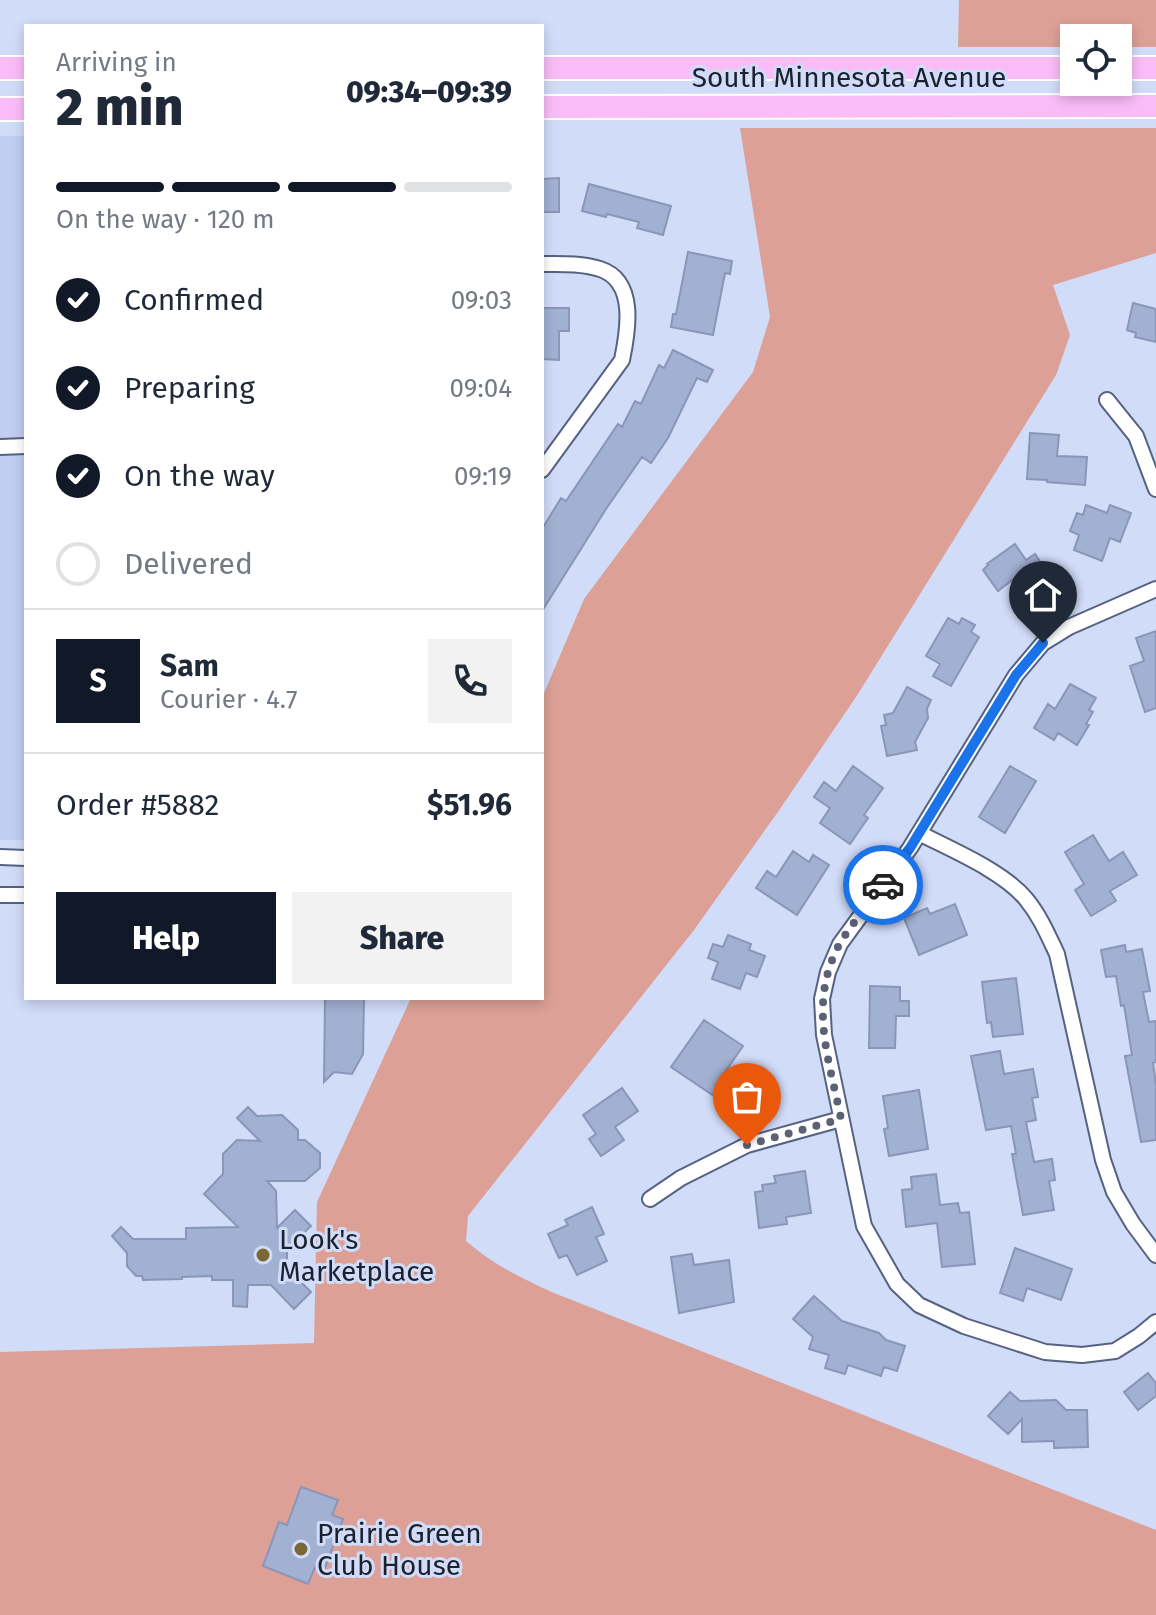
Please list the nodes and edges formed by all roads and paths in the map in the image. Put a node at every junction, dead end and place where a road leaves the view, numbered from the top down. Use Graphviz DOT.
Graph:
graph roads {
  1 [pos="0,68"];
  2 [pos="24,68"];
  3 [pos="544,68"];
  4 [pos="1060,68"];
  5 [pos="1132,68"];
  6 [pos="1156,68"];
  7 [pos="1156,106"];
  8 [pos="544,107"];
  9 [pos="0,109"];
  10 [pos="24,109"];
  11 [pos="544,264"];
  12 [pos="1107,400"];
  13 [pos="24,446"];
  14 [pos="0,447"];
  15 [pos="544,467"];
  16 [pos="1156,489"];
  17 [pos="1156,589"];
  18 [pos="919,833"];
  19 [pos="0,857"];
  20 [pos="24,858"];
  21 [pos="0,895"];
  22 [pos="24,895"];
  23 [pos="841,1119"];
  24 [pos="650,1199"];
  25 [pos="1156,1255"];
  26 [pos="1156,1322"];
  1 -- 2 [label="main road"];
  3 -- 4 [label="main road, South Minnesota Avenue"];
  5 -- 6 [label="main road"];
  7 -- 8 [label="main road, South Minnesota Avenue"];
  9 -- 10 [label="main road"];
  11 -- 15 [label="street"];
  12 -- 16 [label="street"];
  13 -- 14 [label="street"];
  17 -- 18 [label="street"];
  18 -- 23 [label="street"];
  18 -- 25 [label="street"];
  19 -- 20 [label="street"];
  21 -- 22 [label="street"];
  23 -- 24 [label="street"];
  23 -- 26 [label="street"];
}
